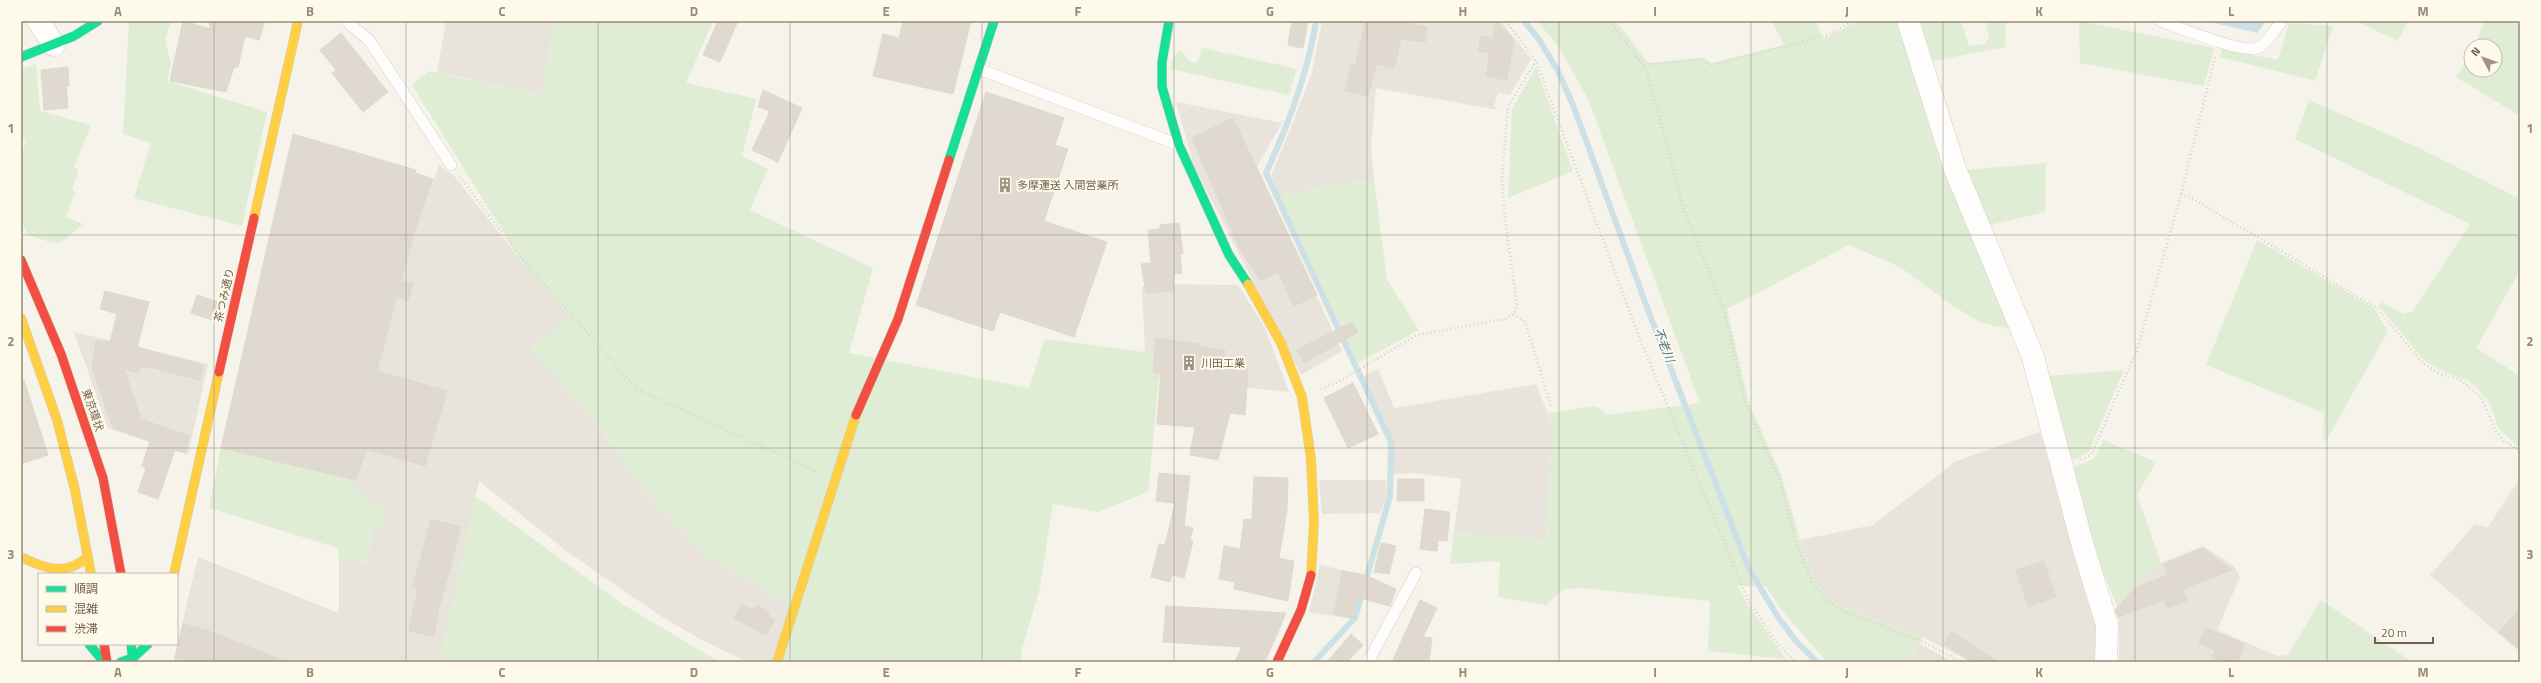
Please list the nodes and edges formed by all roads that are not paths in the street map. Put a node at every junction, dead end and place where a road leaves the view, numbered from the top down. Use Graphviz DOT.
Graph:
graph roads {
  1 [pos="38,21"];
  2 [pos="98,21"];
  3 [pos="298,21"];
  4 [pos="346,21"];
  5 [pos="994,21"];
  6 [pos="1169,21"];
  7 [pos="1908,21"];
  8 [pos="2161,21"];
  9 [pos="2282,21"];
  10 [pos="54,45"];
  11 [pos="21,57"];
  12 [pos="979,69"];
  13 [pos="1179,145"];
  14 [pos="451,166"];
  15 [pos="21,260"];
  16 [pos="21,318"];
  17 [pos="22,557"];
  18 [pos="87,557"];
  19 [pos="91,573"];
  20 [pos="121,573"];
  21 [pos="174,573"];
  22 [pos="1416,573"];
  23 [pos="35,575"];
  24 [pos="90,645"];
  25 [pos="104,645"];
  26 [pos="131,645"];
  27 [pos="147,645"];
  28 [pos="133,660"];
  29 [pos="104,662"];
  30 [pos="107,662"];
  31 [pos="120,662"];
  32 [pos="777,662"];
  33 [pos="1277,662"];
  34 [pos="1368,662"];
  35 [pos="2106,662"];
  1 -- 10 [label="street"];
  2 -- 10 [label="main road"];
  3 -- 21 [label="main road, 茶つみ通り"];
  4 -- 14 [label="lane"];
  5 -- 12 [label="main road"];
  6 -- 13 [label="main road"];
  7 -- 35 [label="street"];
  8 -- 9 [label="lane"];
  10 -- 11 [label="main road"];
  12 -- 13 [label="lane"];
  12 -- 32 [label="main road"];
  13 -- 33 [label="main road"];
  15 -- 20 [label="main road, 東京環状"];
  16 -- 18 [label="main road"];
  17 -- 18 [label="main road"];
  17 -- 23 [label="main road"];
  18 -- 19 [label="main road"];
  22 -- 34 [label="lane"];
  24 -- 29 [label="main road"];
  25 -- 30 [label="main road"];
  26 -- 28 [label="main road"];
  27 -- 28 [label="main road"];
  28 -- 31 [label="main road"];
}
